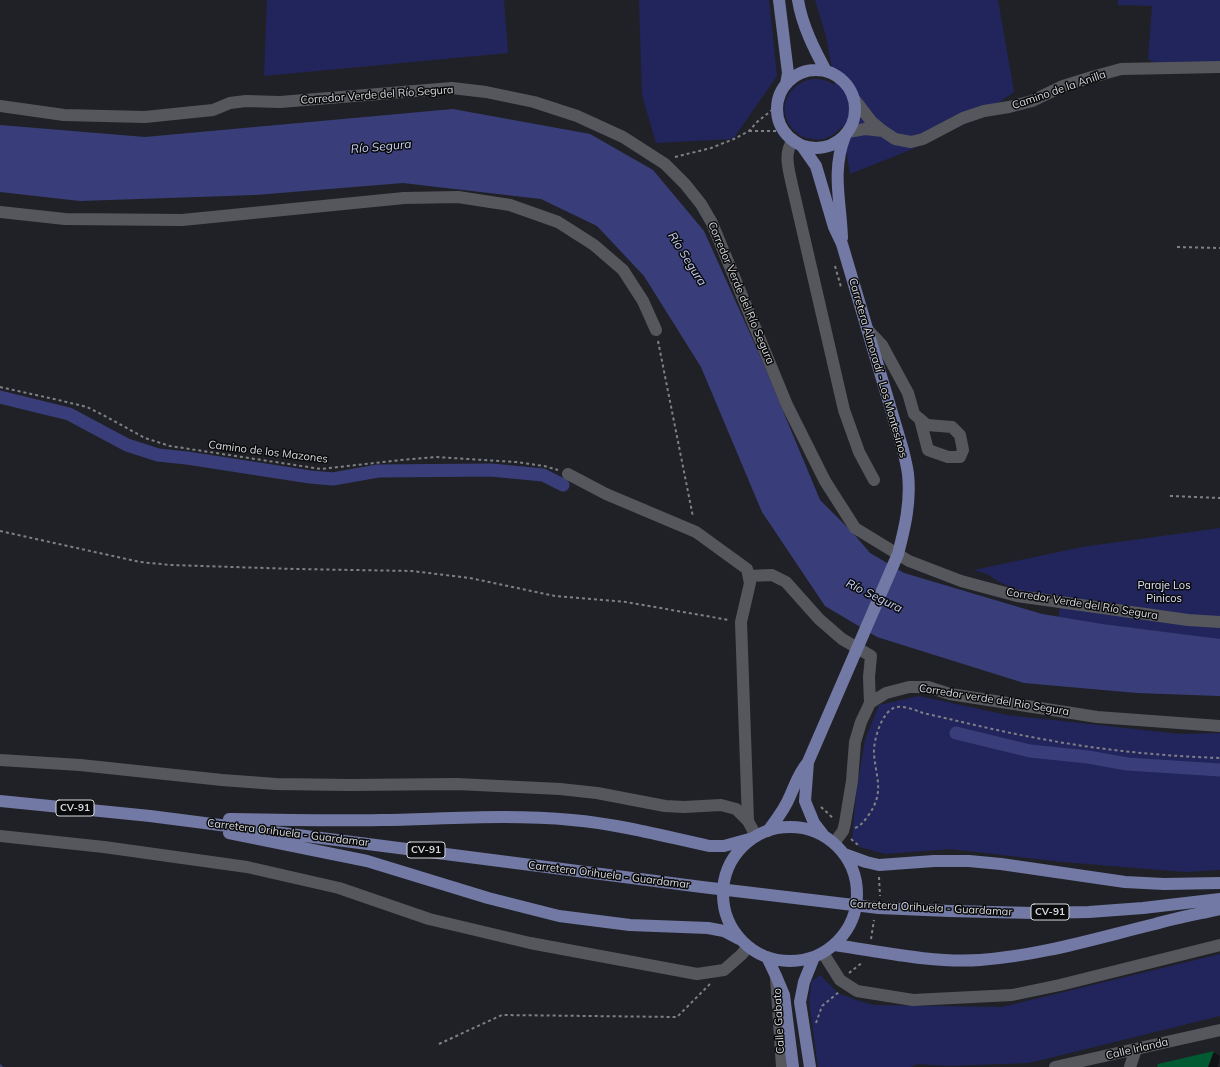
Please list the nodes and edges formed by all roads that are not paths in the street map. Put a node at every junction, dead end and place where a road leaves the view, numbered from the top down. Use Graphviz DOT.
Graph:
graph roads {
  1 [pos="779,0"];
  2 [pos="798,0"];
  3 [pos="1220,67"];
  4 [pos="826,71"];
  5 [pos="786,84"];
  6 [pos="855,100"];
  7 [pos="0,106"];
  8 [pos="883,131"];
  9 [pos="846,134"];
  10 [pos="793,140"];
  11 [pos="0,212"];
  12 [pos="842,244"];
  13 [pos="867,329"];
  14 [pos="656,330"];
  15 [pos="920,419"];
  16 [pos="568,474"];
  17 [pos="874,480"];
  18 [pos="749,576"];
  19 [pos="1220,622"];
  20 [pos="870,703"];
  21 [pos="1220,726"];
  22 [pos="0,760"];
  23 [pos="808,762"];
  24 [pos="0,801"];
  25 [pos="150,816"];
  26 [pos="748,820"];
  27 [pos="768,831"];
  28 [pos="0,836"];
  29 [pos="824,836"];
  30 [pos="754,837"];
  31 [pos="834,843"];
  32 [pos="844,854"];
  33 [pos="1220,883"];
  34 [pos="1220,899"];
  35 [pos="1220,909"];
  36 [pos="744,943"];
  37 [pos="835,945"];
  38 [pos="1220,945"];
  39 [pos="819,955"];
  40 [pos="767,957"];
  41 [pos="776,976"];
  42 [pos="1220,1030"];
  43 [pos="1136,1049"];
  44 [pos="782,1067"];
  45 [pos="793,1067"];
  46 [pos="810,1067"];
  47 [pos="1055,1067"];
  48 [pos="1130,1067"];
  1 -- 5 [label="main road"];
  2 -- 4 [label="main road"];
  3 -- 8 [label="street, Camino de la Anilla"];
  4 -- 5 [label="main road"];
  4 -- 6 [label="main road"];
  5 -- 10 [label="main road"];
  6 -- 8 [label="street, Camino de la Anilla"];
  6 -- 9 [label="main road"];
  7 -- 19 [label="street, Corredor Verde del Río Segura"];
  8 -- 9 [label="street, Camino de la Anilla"];
  9 -- 10 [label="main road"];
  9 -- 12 [label="main road, Carretera Almoradí - Los Montesinos"];
  10 -- 12 [label="main road, Carretera Almoradí - Los Montesinos"];
  10 -- 17 [label="street"];
  11 -- 14 [label="street"];
  12 -- 13 [label="main road, Carretera Almoradí - Los Montesinos"];
  13 -- 15 [label="street"];
  13 -- 23 [label="main road, Carretera Almoradí - Los Montesinos"];
  16 -- 18 [label="street"];
  18 -- 20 [label="street"];
  18 -- 26 [label="street"];
  20 -- 21 [label="street, Corredor verde del Rio Segura"];
  20 -- 31 [label="street"];
  22 -- 26 [label="street"];
  23 -- 27 [label="main road, Carretera Almoradí - Los Montesinos"];
  23 -- 29 [label="main road, Carretera Almoradí - Los Montesinos"];
  24 -- 25 [label="main road, Carretera Orihuela - Guardamar / CV-91"];
  25 -- 30 [label="main road"];
  25 -- 34 [label="main road, Carretera Orihuela - Guardamar / CV-91"];
  25 -- 36 [label="main road"];
  26 -- 30 [label="street"];
  27 -- 29 [label="main road"];
  27 -- 30 [label="main road"];
  28 -- 36 [label="street"];
  29 -- 31 [label="main road"];
  30 -- 36 [label="main road"];
  31 -- 32 [label="main road"];
  32 -- 33 [label="main road"];
  32 -- 37 [label="main road"];
  35 -- 37 [label="main road"];
  36 -- 40 [label="main road"];
  37 -- 39 [label="main road"];
  38 -- 39 [label="street"];
  39 -- 40 [label="main road"];
  39 -- 46 [label="main road"];
  40 -- 41 [label="main road"];
  41 -- 44 [label="street, Calle Gabato"];
  41 -- 45 [label="main road"];
  42 -- 43 [label="street, Calle Irlanda"];
  43 -- 47 [label="street, Calle Irlanda"];
  43 -- 48 [label="street"];
}
